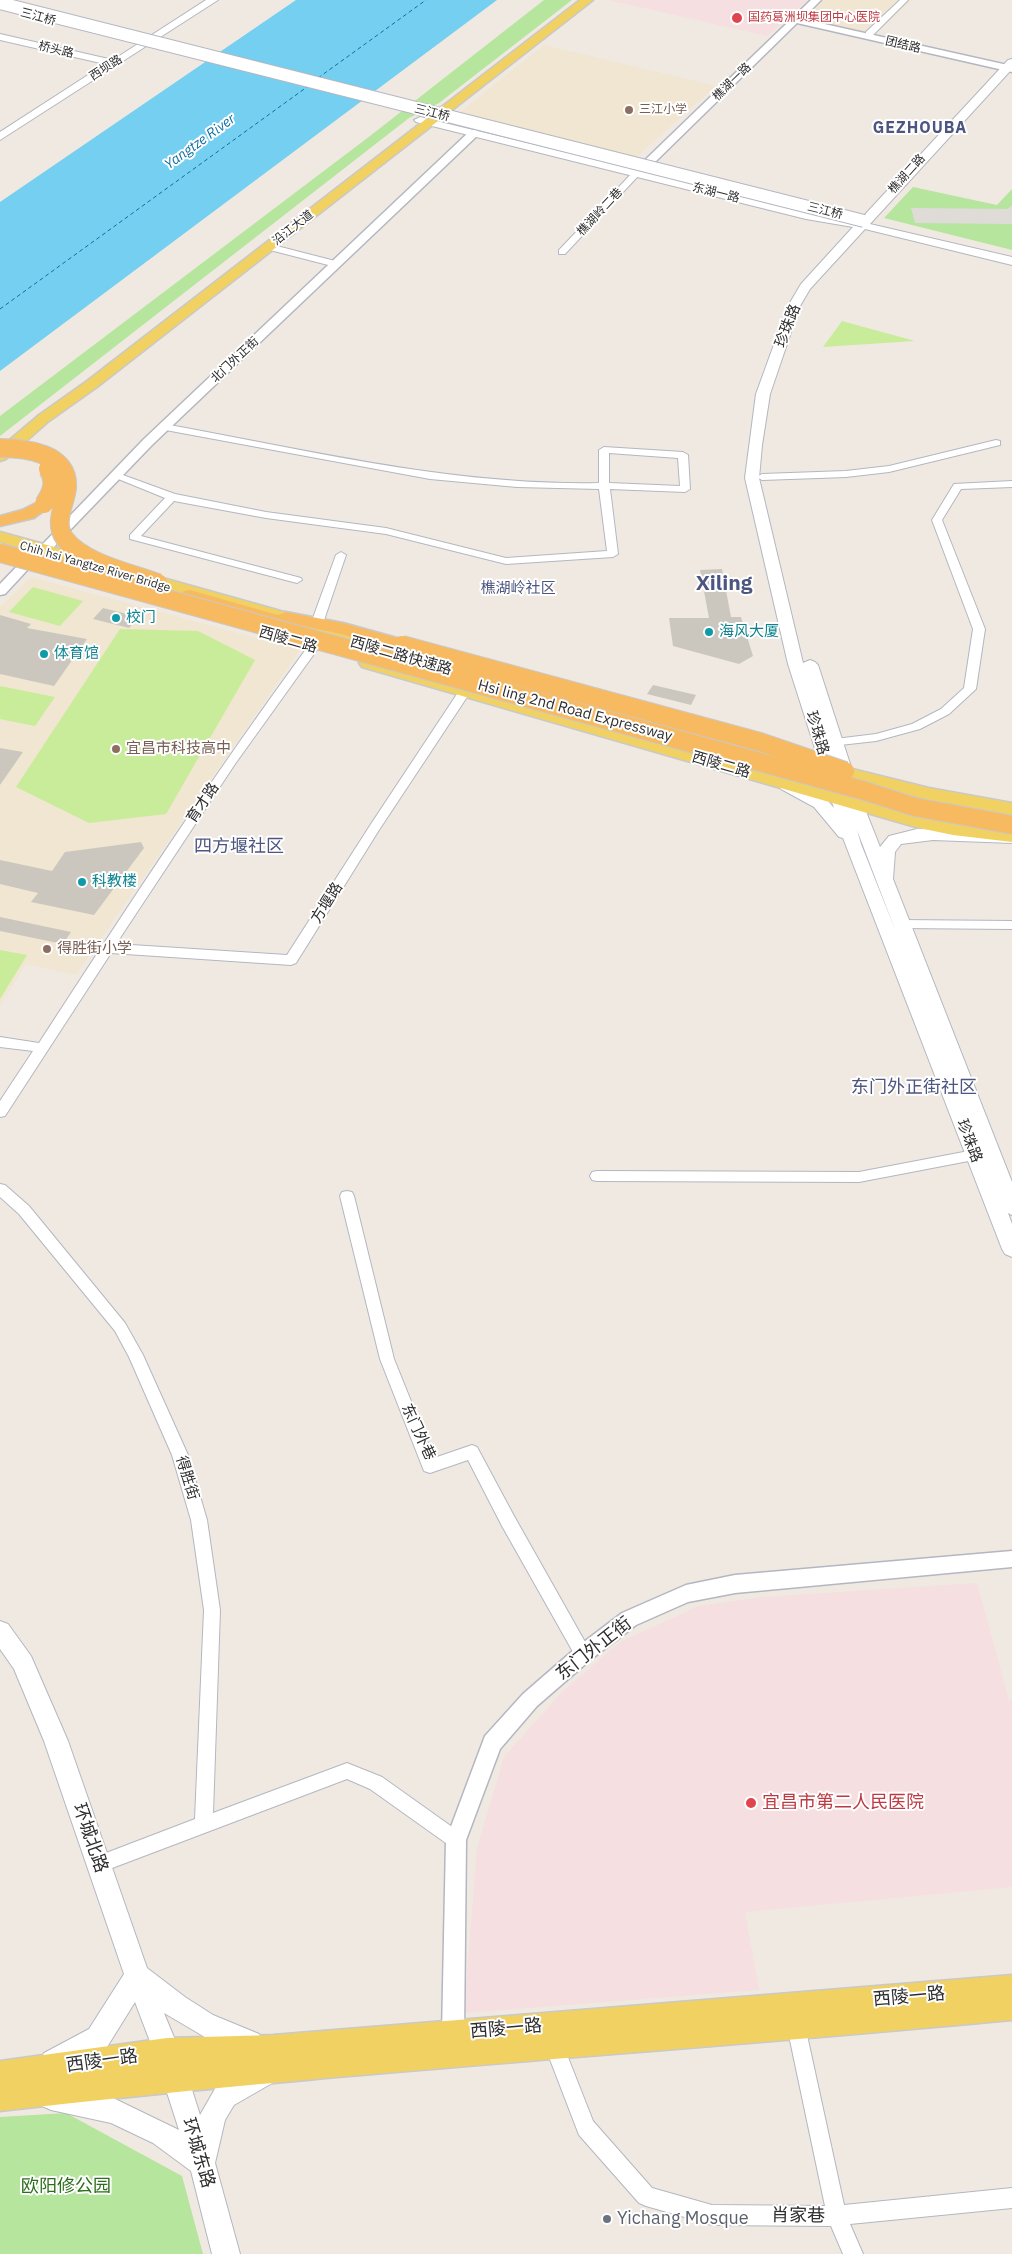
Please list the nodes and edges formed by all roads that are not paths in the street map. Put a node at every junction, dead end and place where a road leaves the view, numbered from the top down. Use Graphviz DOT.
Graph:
graph roads {
  1 [pos="204,0"];
  2 [pos="213,0"];
  3 [pos="576,0"];
  4 [pos="587,0"];
  5 [pos="816,0"];
  6 [pos="904,0"];
  7 [pos="0,3"];
  8 [pos="0,8"];
  9 [pos="795,20"];
  10 [pos="868,34"];
  11 [pos="0,37"];
  12 [pos="0,42"];
  13 [pos="106,64"];
  14 [pos="1010,67"];
  15 [pos="431,116"];
  16 [pos="0,133"];
  17 [pos="474,133"];
  18 [pos="0,137"];
  19 [pos="647,164"];
  20 [pos="637,173"];
  21 [pos="865,224"];
  22 [pos="269,247"];
  23 [pos="562,252"];
  24 [pos="1012,256"];
  25 [pos="1012,261"];
  26 [pos="336,264"];
  27 [pos="164,427"];
  28 [pos="0,438"];
  29 [pos="996,444"];
  30 [pos="0,448"];
  31 [pos="0,456"];
  32 [pos="116,476"];
  33 [pos="762,478"];
  34 [pos="1012,484"];
  35 [pos="604,486"];
  36 [pos="172,497"];
  37 [pos="0,521"];
  38 [pos="0,538"];
  39 [pos="44,550"];
  40 [pos="0,555"];
  41 [pos="341,555"];
  42 [pos="0,561"];
  43 [pos="27,564"];
  44 [pos="297,580"];
  45 [pos="0,591"];
  46 [pos="138,591"];
  47 [pos="190,595"];
  48 [pos="286,617"];
  49 [pos="316,624"];
  50 [pos="313,647"];
  51 [pos="465,691"];
  52 [pos="835,744"];
  53 [pos="836,771"];
  54 [pos="787,785"];
  55 [pos="892,790"];
  56 [pos="847,802"];
  57 [pos="1012,809"];
  58 [pos="1012,816"];
  59 [pos="1012,825"];
  60 [pos="1012,836"];
  61 [pos="854,844"];
  62 [pos="892,902"];
  63 [pos="900,924"];
  64 [pos="1012,925"];
  65 [pos="106,948"];
  66 [pos="0,1042"];
  67 [pos="43,1048"];
  68 [pos="0,1112"];
  69 [pos="974,1155"];
  70 [pos="597,1176"];
  71 [pos="0,1189"];
  72 [pos="348,1196"];
  73 [pos="1012,1207"];
  74 [pos="1012,1249"];
  75 [pos="1012,1559"];
  76 [pos="0,1631"];
  77 [pos="583,1654"];
  78 [pos="204,1824"];
  79 [pos="456,1840"];
  80 [pos="98,1864"];
  81 [pos="137,1976"];
  82 [pos="1012,1989"];
  83 [pos="1012,2006"];
  84 [pos="796,2026"];
  85 [pos="453,2034"];
  86 [pos="554,2044"];
  87 [pos="272,2059"];
  88 [pos="170,2064"];
  89 [pos="0,2076"];
  90 [pos="36,2081"];
  91 [pos="0,2096"];
  92 [pos="202,2163"];
  93 [pos="1012,2198"];
  94 [pos="837,2216"];
  95 [pos="226,2254"];
  96 [pos="853,2254"];
  1 -- 13 [label="main road, 西坝路"];
  2 -- 13 [label="main road, 西坝路"];
  3 -- 15 [label="main road, 沿江大道"];
  4 -- 15 [label="main road, 沿江大道"];
  5 -- 9 [label="street, 樵湖一路"];
  6 -- 10 [label="street"];
  7 -- 21 [label="main road, 三江桥, bridge"];
  8 -- 21 [label="main road, 三江桥"];
  9 -- 10 [label="street, 团结路"];
  9 -- 14 [label="street, 团结路"];
  9 -- 19 [label="street, 樵湖一路"];
  10 -- 14 [label="street, 团结路"];
  11 -- 13 [label="main road, 桥头路"];
  12 -- 13 [label="main road, 桥头路"];
  13 -- 16 [label="main road, 西坝路"];
  13 -- 18 [label="main road, 西坝路"];
  14 -- 21 [label="main road, 樵湖二路"];
  15 -- 17 [label="main road, 东湖一路"];
  15 -- 19 [label="main road"];
  15 -- 22 [label="main road, 沿江大道"];
  15 -- 28 [label="main road, 沿江大道"];
  17 -- 20 [label="main road, 东湖一路"];
  17 -- 26 [label="street, 北门外正街"];
  19 -- 21 [label="main road"];
  20 -- 21 [label="main road, 东湖一路"];
  20 -- 23 [label="street, 樵湖岭二巷"];
  21 -- 24 [label="main road"];
  21 -- 25 [label="main road, 东湖一路"];
  21 -- 33 [label="main road, 珍珠路"];
  21 -- 53 [label="main road, 珍珠路"];
  22 -- 26 [label="street"];
  22 -- 31 [label="main road, 沿江大道"];
  26 -- 27 [label="street, 北门外正街"];
  27 -- 32 [label="street, 北门外正街"];
  27 -- 35 [label="street"];
  29 -- 33 [label="street"];
  30 -- 47 [label="highway, bridge"];
  31 -- 37 [label="highway, bridge"];
  32 -- 36 [label="street"];
  32 -- 39 [label="street, 北门外正街"];
  33 -- 52 [label="main road, 珍珠路"];
  34 -- 52 [label="street"];
  35 -- 35 [label="street"];
  35 -- 36 [label="street"];
  36 -- 44 [label="street"];
  38 -- 39 [label="main road, 西陵二路"];
  38 -- 47 [label="highway, Chih hsi Yangtze River Bridge, bridge"];
  39 -- 43 [label="street, 北门外正街"];
  39 -- 48 [label="main road, 西陵二路"];
  40 -- 43 [label="main road, 西陵二路"];
  40 -- 46 [label="highway, bridge"];
  41 -- 49 [label="street"];
  42 -- 46 [label="highway, bridge"];
  43 -- 45 [label="street, 北门外正街"];
  43 -- 50 [label="main road, 西陵二路"];
  46 -- 59 [label="highway, Hsi ling 2nd Road Expressway, bridge"];
  47 -- 55 [label="highway, 西陵二路快速路"];
  48 -- 49 [label="highway"];
  49 -- 53 [label="main road, 西陵二路"];
  49 -- 55 [label="highway, bridge"];
  50 -- 51 [label="main road, 西陵二路"];
  50 -- 65 [label="street, 育才路"];
  51 -- 54 [label="main road, 西陵二路"];
  51 -- 65 [label="street, 方堰路"];
  52 -- 53 [label="main road, 珍珠路"];
  53 -- 56 [label="main road, 珍珠路"];
  53 -- 57 [label="main road, 西陵二路"];
  54 -- 56 [label="main road, 西陵二路"];
  54 -- 61 [label="main road"];
  55 -- 58 [label="highway"];
  56 -- 60 [label="main road, 西陵二路"];
  56 -- 61 [label="main road, 珍珠路"];
  56 -- 62 [label="main road, 珍珠路"];
  60 -- 62 [label="main road"];
  61 -- 69 [label="main road, 珍珠路"];
  62 -- 63 [label="main road, 珍珠路"];
  63 -- 64 [label="street"];
  63 -- 73 [label="main road, 珍珠路"];
  65 -- 67 [label="street, 育才路"];
  66 -- 67 [label="street"];
  67 -- 68 [label="street, 育才路"];
  69 -- 70 [label="street"];
  69 -- 74 [label="main road, 珍珠路"];
  71 -- 78 [label="street, 得胜街"];
  72 -- 77 [label="street, 东门外巷"];
  75 -- 77 [label="street, 东门外正街"];
  76 -- 80 [label="main road, 环城北路"];
  77 -- 79 [label="street, 东门外正街"];
  78 -- 79 [label="street"];
  78 -- 80 [label="street"];
  79 -- 85 [label="street, 东门外正街"];
  80 -- 81 [label="main road, 环城北路"];
  81 -- 87 [label="main road"];
  81 -- 88 [label="main road, 环城北路"];
  81 -- 90 [label="main road"];
  82 -- 85 [label="main road, 西陵一路"];
  83 -- 84 [label="main road, 西陵一路"];
  84 -- 86 [label="main road, 西陵一路"];
  84 -- 94 [label="street"];
  85 -- 87 [label="main road, 西陵一路"];
  86 -- 87 [label="main road, 西陵一路"];
  86 -- 94 [label="street, 肖家巷"];
  87 -- 88 [label="main road, 西陵一路"];
  87 -- 92 [label="main road"];
  88 -- 90 [label="main road, 西陵一路"];
  88 -- 92 [label="main road, 环城东路"];
  89 -- 90 [label="main road, 西陵一路"];
  90 -- 91 [label="main road, 西陵一路"];
  90 -- 92 [label="main road"];
  92 -- 95 [label="main road, 环城东路"];
  93 -- 94 [label="street, 肖家巷"];
  94 -- 96 [label="street"];
}
